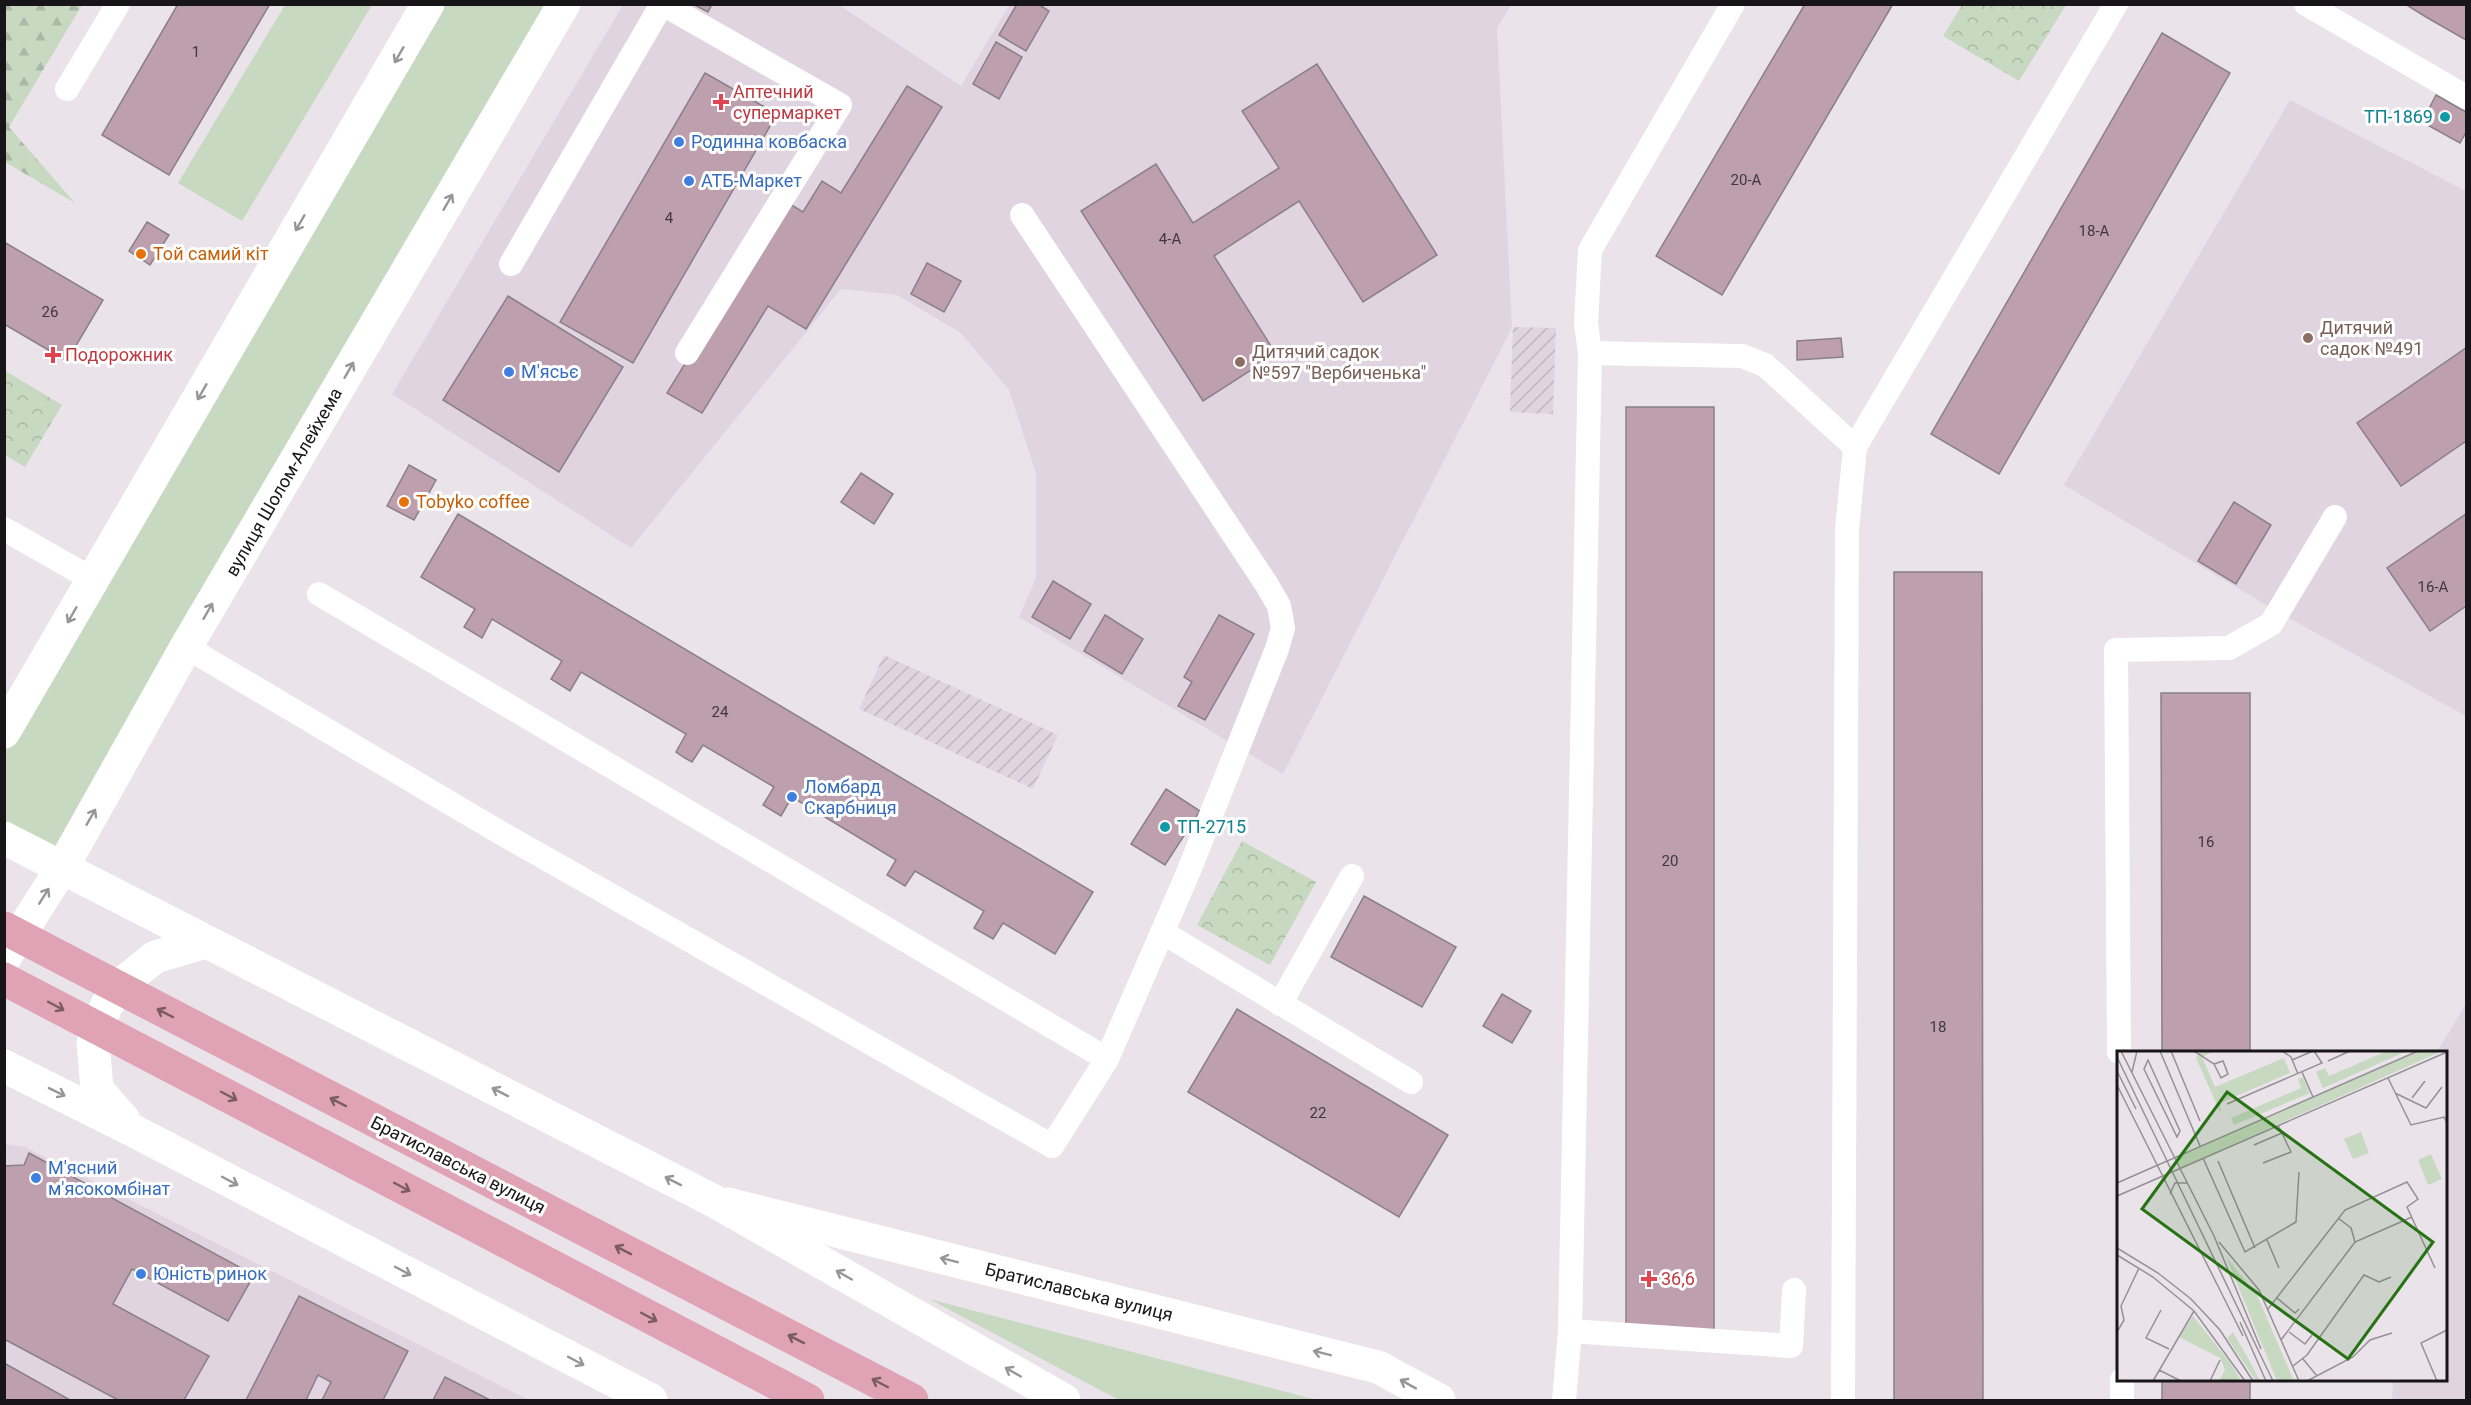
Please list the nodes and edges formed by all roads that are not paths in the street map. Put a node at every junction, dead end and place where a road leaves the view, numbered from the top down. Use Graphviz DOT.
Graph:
graph roads {
  1 [pos="118,4"];
  2 [pos="428,4"];
  3 [pos="564,4"];
  4 [pos="663,4"];
  5 [pos="1733,4"];
  6 [pos="2116,4"];
  7 [pos="2306,4"];
  8 [pos="67,89"];
  9 [pos="2466,97"];
  10 [pos="1022,215"];
  11 [pos="511,264"];
  12 [pos="687,353"];
  13 [pos="1590,353"];
  14 [pos="1855,447"];
  15 [pos="2335,517"];
  16 [pos="4,529"];
  17 [pos="92,579"];
  18 [pos="319,594"];
  19 [pos="186,647"];
  20 [pos="4,732"];
  21 [pos="4,838"];
  22 [pos="62,868"];
  23 [pos="1352,876"];
  24 [pos="4,928"];
  25 [pos="1162,932"];
  26 [pos="206,942"];
  27 [pos="4,959"];
  28 [pos="4,979"];
  29 [pos="1280,1004"];
  30 [pos="2119,1051"];
  31 [pos="1107,1059"];
  32 [pos="4,1066"];
  33 [pos="1411,1082"];
  34 [pos="132,1130"];
  35 [pos="712,1200"];
  36 [pos="1794,1290"];
  37 [pos="1570,1331"];
  38 [pos="2122,1381"];
  39 [pos="651,1401"];
  40 [pos="808,1401"];
  41 [pos="912,1401"];
  42 [pos="1064,1401"];
  43 [pos="1439,1401"];
  44 [pos="1564,1401"];
  45 [pos="1843,1401"];
  46 [pos="2122,1401"];
  1 -- 8 [label="lane"];
  2 -- 17 [label="street, one-way"];
  19 -- 3 [label="street, вулиця Шолом-Алейхема, one-way"];
  4 -- 11 [label="lane"];
  4 -- 12 [label="lane"];
  5 -- 13 [label="lane"];
  6 -- 14 [label="lane"];
  7 -- 9 [label="lane"];
  10 -- 25 [label="lane"];
  13 -- 14 [label="lane"];
  13 -- 37 [label="lane"];
  14 -- 45 [label="lane"];
  15 -- 30 [label="lane"];
  16 -- 17 [label="lane"];
  17 -- 20 [label="street, one-way"];
  18 -- 31 [label="lane"];
  22 -- 19 [label="street, вулиця Шолом-Алейхема, one-way"];
  19 -- 31 [label="lane"];
  21 -- 22 [label="street, Братиславська вулиця"];
  22 -- 26 [label="street, Братиславська вулиця"];
  27 -- 22 [label="street, вулиця Шолом-Алейхема, one-way"];
  23 -- 29 [label="lane"];
  41 -- 24 [label="main road, Братиславська вулиця, one-way"];
  25 -- 29 [label="lane"];
  25 -- 31 [label="lane"];
  26 -- 34 [label="street"];
  35 -- 26 [label="street, Братиславська вулиця, one-way"];
  28 -- 40 [label="main road, one-way"];
  29 -- 33 [label="lane"];
  32 -- 34 [label="street, one-way"];
  34 -- 39 [label="street, one-way"];
  42 -- 35 [label="street, Братиславська вулиця, one-way"];
  43 -- 35 [label="street, Братиславська вулиця, one-way"];
  36 -- 37 [label="lane"];
  37 -- 44 [label="lane"];
  38 -- 46 [label="lane"];
}
